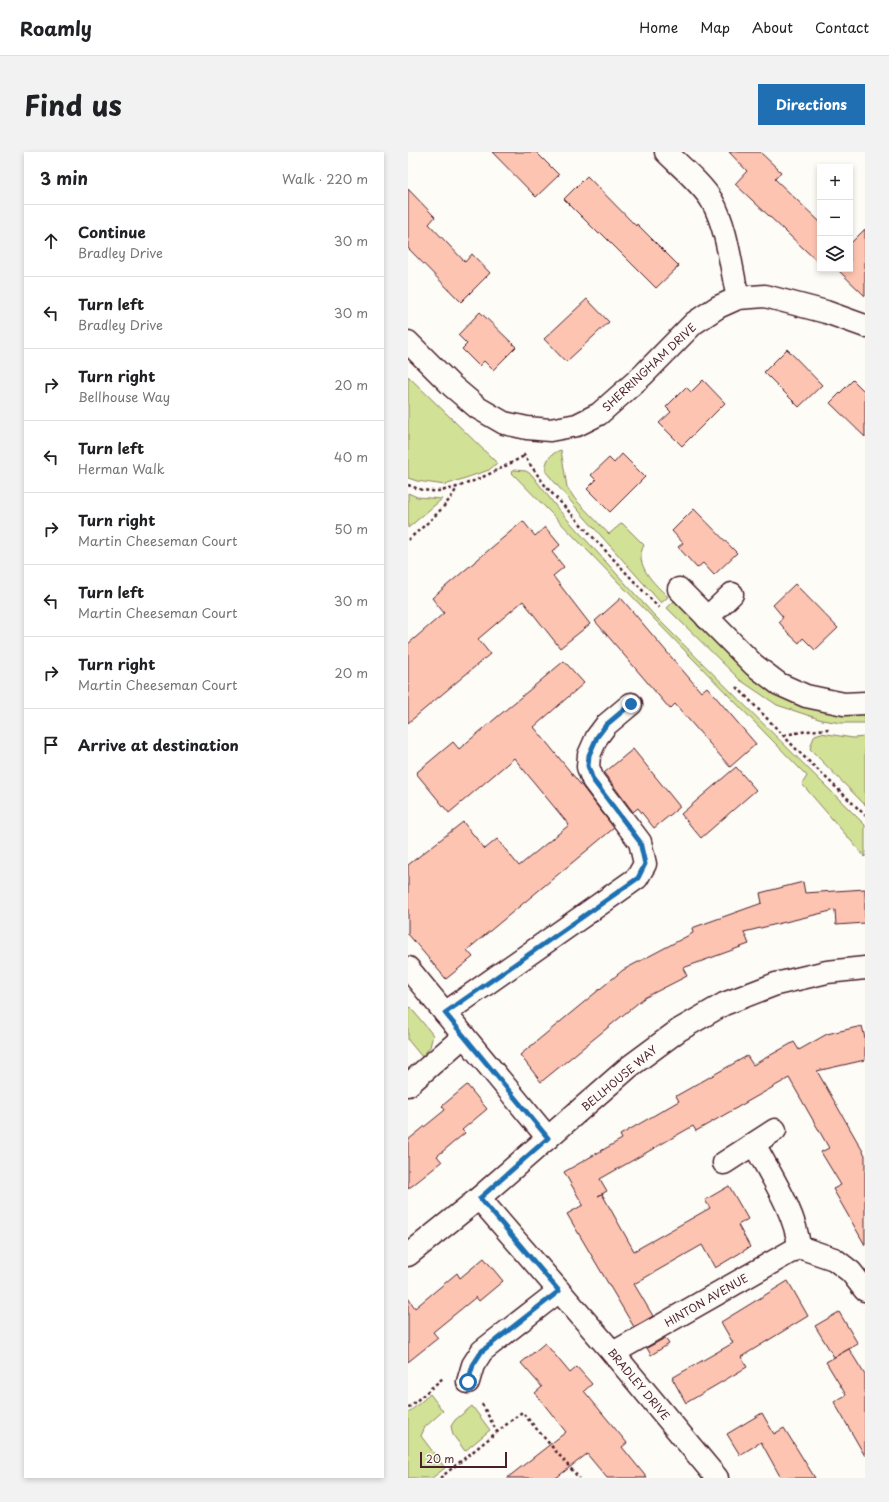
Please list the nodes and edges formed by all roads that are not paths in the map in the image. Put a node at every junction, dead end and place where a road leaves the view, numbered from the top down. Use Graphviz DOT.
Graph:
graph roads {
  1 [pos="666,152"];
  2 [pos="738,298"];
  3 [pos="865,326"];
  4 [pos="408,342"];
  5 [pos="679,590"];
  6 [pos="732,594"];
  7 [pos="707,618"];
  8 [pos="865,703"];
  9 [pos="631,704"];
  10 [pos="408,968"];
  11 [pos="865,968"];
  12 [pos="445,1013"];
  13 [pos="464,1036"];
  14 [pos="408,1085"];
  15 [pos="775,1130"];
  16 [pos="548,1138"];
  17 [pos="754,1144"];
  18 [pos="724,1163"];
  19 [pos="480,1198"];
  20 [pos="799,1247"];
  21 [pos="408,1255"];
  22 [pos="865,1290"];
  23 [pos="559,1291"];
  24 [pos="614,1353"];
  25 [pos="468,1382"];
  26 [pos="717,1478"];
  1 -- 2 [label="street"];
  2 -- 3 [label="street, SHERRINGHAM DRIVE"];
  2 -- 4 [label="street, SHERRINGHAM DRIVE"];
  5 -- 7 [label="street"];
  6 -- 7 [label="street"];
  7 -- 8 [label="street"];
  9 -- 12 [label="street"];
  10 -- 12 [label="street"];
  11 -- 16 [label="street, BELLHOUSE WAY"];
  12 -- 13 [label="street"];
  13 -- 14 [label="street"];
  13 -- 16 [label="street"];
  15 -- 17 [label="street"];
  16 -- 19 [label="street, BELLHOUSE WAY"];
  17 -- 18 [label="street"];
  17 -- 20 [label="street"];
  19 -- 21 [label="street, BELLHOUSE WAY"];
  19 -- 23 [label="street, BRADLEY DRIVE"];
  20 -- 22 [label="street"];
  20 -- 24 [label="street, HINTON AVENUE"];
  23 -- 24 [label="street, BRADLEY DRIVE"];
  23 -- 25 [label="street"];
  24 -- 26 [label="street, BRADLEY DRIVE"];
}
